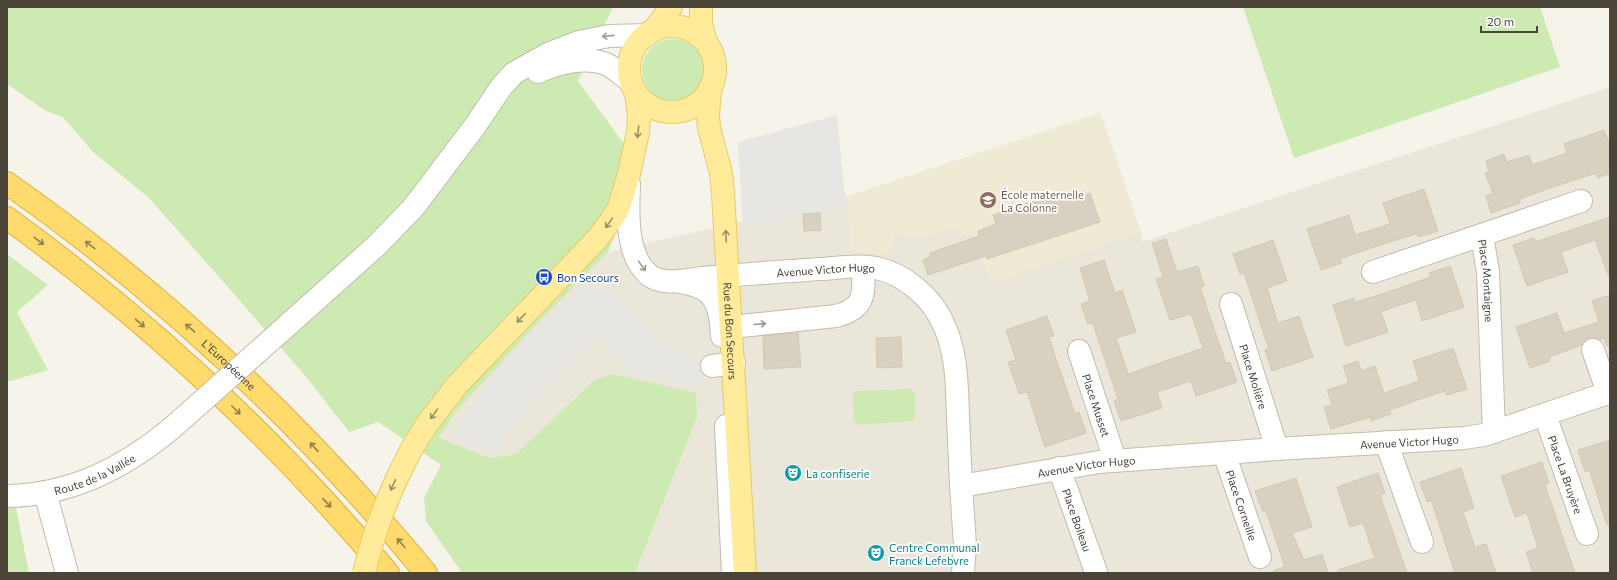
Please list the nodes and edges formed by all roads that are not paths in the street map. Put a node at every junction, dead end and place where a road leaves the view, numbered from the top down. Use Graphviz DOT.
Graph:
graph roads {
  1 [pos="671,7"];
  2 [pos="701,7"];
  3 [pos="650,33"];
  4 [pos="706,42"];
  5 [pos="634,88"];
  6 [pos="710,90"];
  7 [pos="475,126"];
  8 [pos="629,174"];
  9 [pos="7,183"];
  10 [pos="1581,201"];
  11 [pos="7,218"];
  12 [pos="1482,235"];
  13 [pos="863,267"];
  14 [pos="1373,272"];
  15 [pos="728,275"];
  16 [pos="675,281"];
  17 [pos="1231,304"];
  18 [pos="726,327"];
  19 [pos="1593,350"];
  20 [pos="1079,351"];
  21 [pos="723,364"];
  22 [pos="1545,415"];
  23 [pos="1494,432"];
  24 [pos="1386,442"];
  25 [pos="1277,449"];
  26 [pos="1224,453"];
  27 [pos="1115,460"];
  28 [pos="1059,468"];
  29 [pos="962,486"];
  30 [pos="45,492"];
  31 [pos="7,496"];
  32 [pos="1587,534"];
  33 [pos="1422,542"];
  34 [pos="1260,557"];
  35 [pos="1096,572"];
  36 [pos="67,573"];
  37 [pos="364,573"];
  38 [pos="388,573"];
  39 [pos="426,573"];
  40 [pos="733,573"];
  41 [pos="745,573"];
  42 [pos="964,573"];
  1 -- 3 [label="main road"];
  2 -- 4 [label="main road"];
  3 -- 4 [label="main road"];
  3 -- 5 [label="main road"];
  3 -- 7 [label="street, one-way"];
  4 -- 6 [label="main road"];
  5 -- 6 [label="main road"];
  5 -- 7 [label="street"];
  5 -- 8 [label="main road, one-way"];
  15 -- 6 [label="main road, Rue du Bon Secours, one-way"];
  7 -- 30 [label="street, Route de la Vallée, bridge"];
  8 -- 16 [label="street, one-way"];
  8 -- 37 [label="main road, one-way, bridge"];
  39 -- 9 [label="highway, L'Européenne, one-way"];
  10 -- 12 [label="street, Place Montaigne"];
  11 -- 38 [label="highway, one-way"];
  12 -- 14 [label="street"];
  12 -- 23 [label="street, Place Montaigne"];
  13 -- 15 [label="street, Avenue Victor Hugo"];
  18 -- 13 [label="street, one-way"];
  13 -- 29 [label="street, Avenue Victor Hugo"];
  15 -- 16 [label="street, Avenue Victor Hugo"];
  15 -- 18 [label="main road, Rue du Bon Secours"];
  16 -- 18 [label="street, Rue du Bon Secours"];
  17 -- 25 [label="street, Place Molière"];
  18 -- 21 [label="main road, Rue du Bon Secours"];
  19 -- 22 [label="street, Avenue Victor Hugo"];
  20 -- 27 [label="street, Place Musset"];
  21 -- 40 [label="street, Rue du Bon Secours"];
  21 -- 41 [label="main road, Rue du Bon Secours"];
  22 -- 23 [label="street, Avenue Victor Hugo"];
  22 -- 32 [label="street, Place La Bruyère"];
  23 -- 24 [label="street, Avenue Victor Hugo"];
  24 -- 25 [label="street, Avenue Victor Hugo"];
  24 -- 33 [label="street"];
  25 -- 26 [label="street, Avenue Victor Hugo"];
  26 -- 27 [label="street, Avenue Victor Hugo"];
  26 -- 34 [label="street, Place Corneille"];
  27 -- 28 [label="street, Avenue Victor Hugo"];
  28 -- 29 [label="street, Avenue Victor Hugo"];
  28 -- 35 [label="street, Place Boileau"];
  29 -- 42 [label="street"];
  30 -- 31 [label="street, Route de la Vallée"];
  30 -- 36 [label="street"];
}
